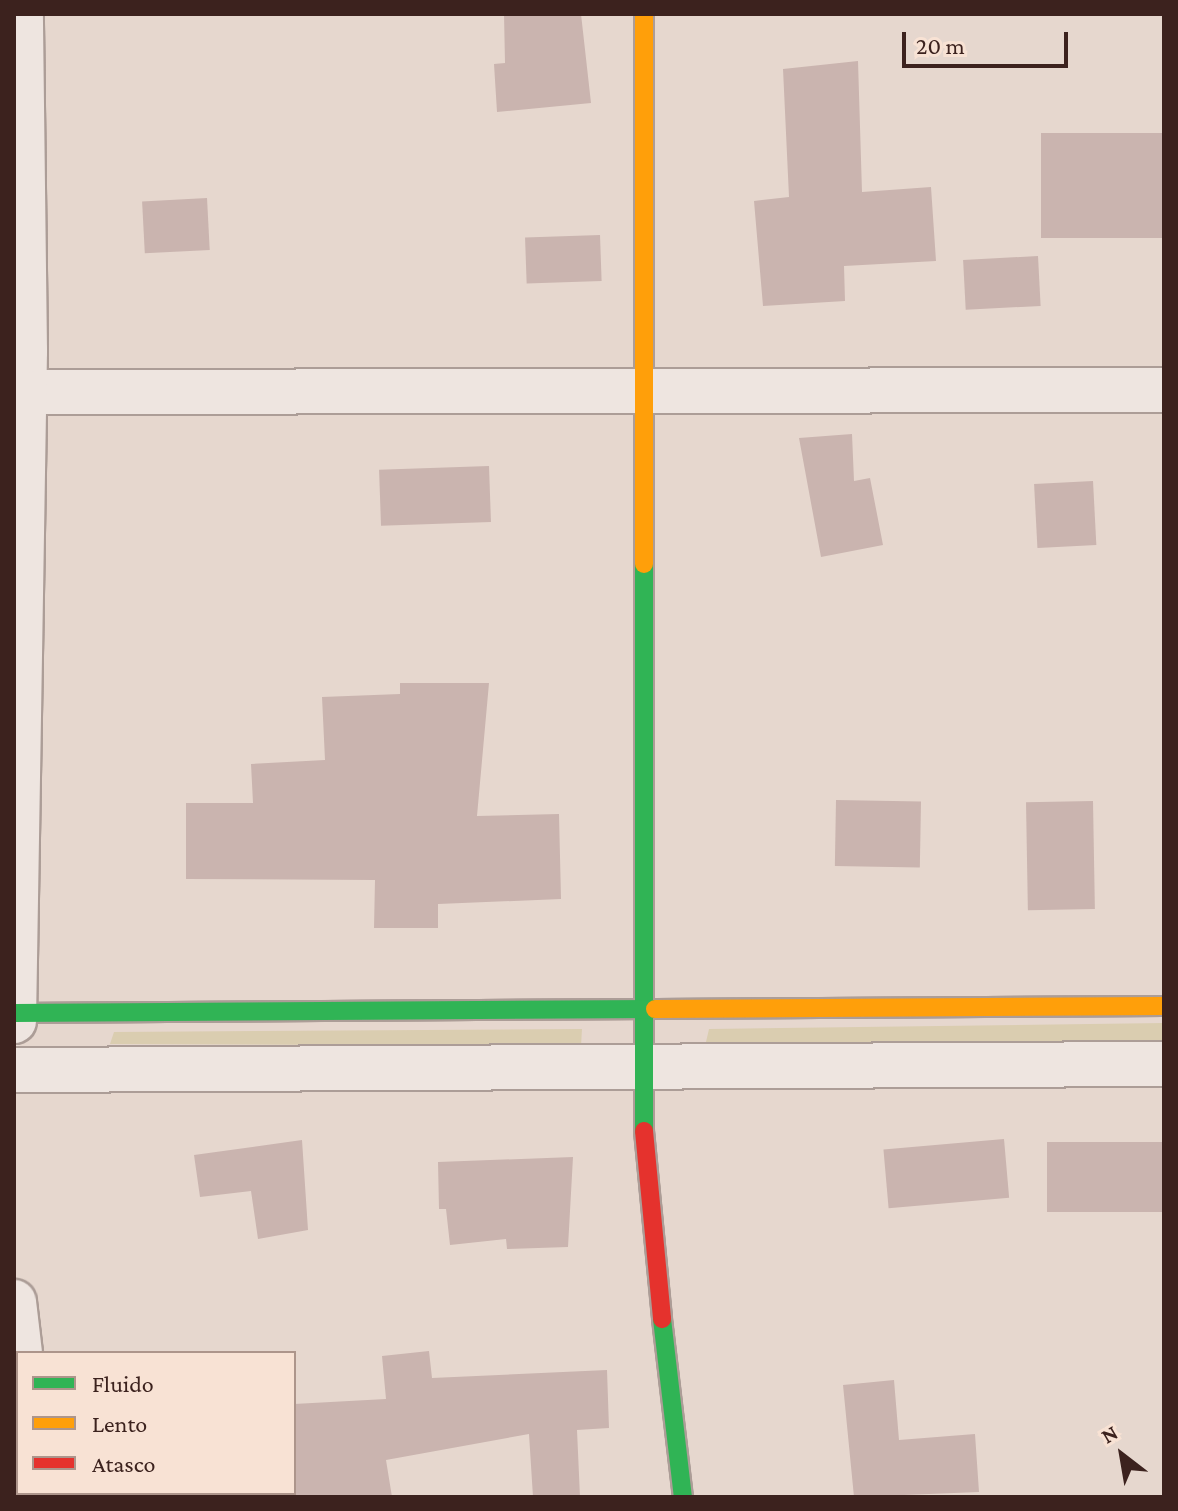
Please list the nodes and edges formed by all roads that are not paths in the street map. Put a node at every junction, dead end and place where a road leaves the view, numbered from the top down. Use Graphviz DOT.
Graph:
graph roads {
  1 [pos="21,14"];
  2 [pos="644,14"];
  3 [pos="1164,390"];
  4 [pos="644,391"];
  5 [pos="19,392"];
  6 [pos="1164,1006"];
  7 [pos="644,1009"];
  8 [pos="14,1013"];
  9 [pos="14,1021"];
  10 [pos="1164,1064"];
  11 [pos="644,1066"];
  12 [pos="14,1070"];
  13 [pos="14,1302"];
  14 [pos="20,1351"];
  15 [pos="683,1497"];
  1 -- 5 [label="street"];
  2 -- 4 [label="street"];
  3 -- 4 [label="street"];
  4 -- 5 [label="street"];
  4 -- 7 [label="street"];
  5 -- 8 [label="street"];
  6 -- 7 [label="street"];
  7 -- 8 [label="street"];
  7 -- 11 [label="street"];
  8 -- 9 [label="street"];
  10 -- 11 [label="street"];
  11 -- 12 [label="street"];
  11 -- 15 [label="street"];
  13 -- 14 [label="street"];
}
